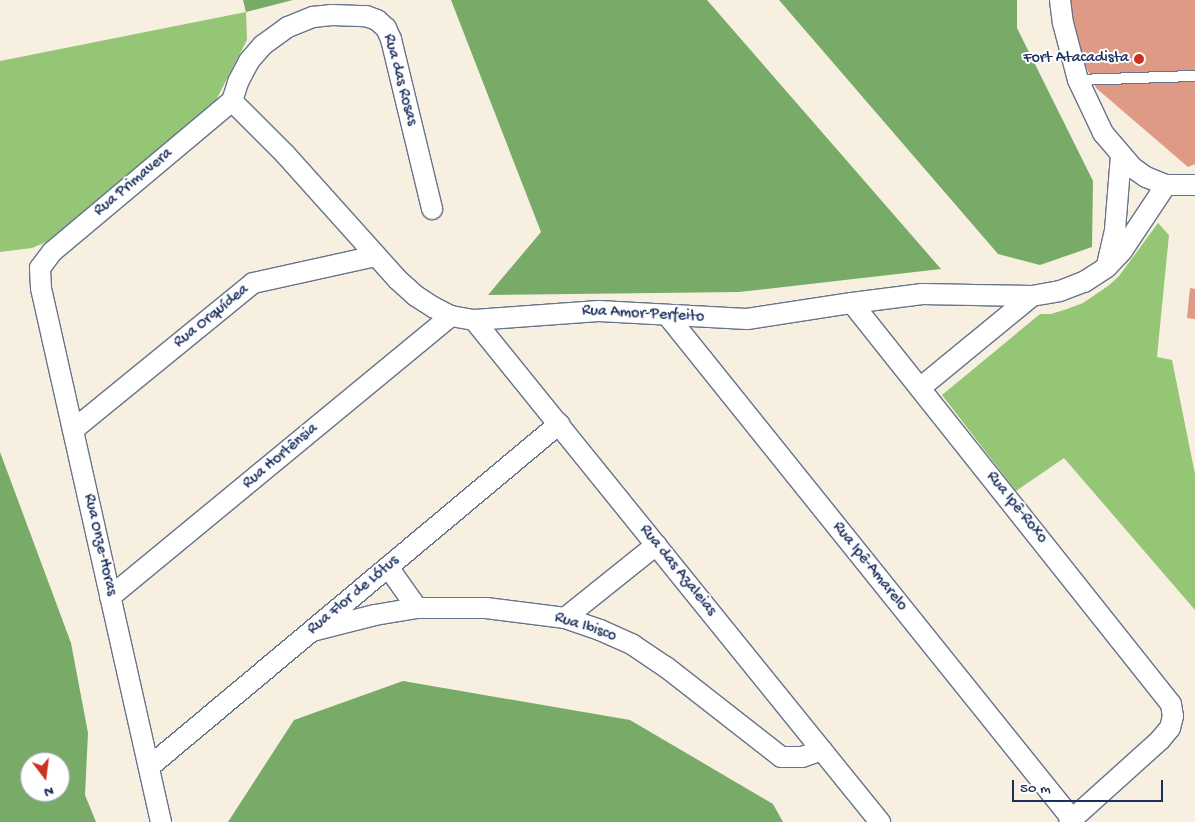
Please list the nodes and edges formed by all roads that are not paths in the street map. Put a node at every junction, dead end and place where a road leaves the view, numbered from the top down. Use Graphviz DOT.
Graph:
graph roads {
  1 [pos="1060,0"];
  2 [pos="1195,76"];
  3 [pos="1078,80"];
  4 [pos="232,101"];
  5 [pos="1121,156"];
  6 [pos="1166,185"];
  7 [pos="1195,185"];
  8 [pos="432,209"];
  9 [pos="376,256"];
  10 [pos="1107,267"];
  11 [pos="40,268"];
  12 [pos="1032,296"];
  13 [pos="852,303"];
  14 [pos="667,315"];
  15 [pos="451,316"];
  16 [pos="474,320"];
  17 [pos="920,388"];
  18 [pos="559,424"];
  19 [pos="72,430"];
  20 [pos="656,545"];
  21 [pos="388,567"];
  22 [pos="110,598"];
  23 [pos="417,608"];
  24 [pos="565,618"];
  25 [pos="312,631"];
  26 [pos="822,750"];
  27 [pos="149,767"];
  28 [pos="1070,821"];
  29 [pos="161,822"];
  30 [pos="880,822"];
  1 -- 3 [label="street"];
  2 -- 3 [label="lane"];
  3 -- 5 [label="street"];
  4 -- 8 [label="street, Rua das Rosas"];
  4 -- 9 [label="street, Rua Amor-Perfeito"];
  4 -- 11 [label="street, Rua Primavera"];
  5 -- 6 [label="street"];
  5 -- 10 [label="street"];
  6 -- 7 [label="street"];
  6 -- 10 [label="street, Rua Amor-Perfeito"];
  9 -- 15 [label="street, Rua Amor-Perfeito"];
  9 -- 19 [label="street, Rua Orquídea"];
  10 -- 12 [label="street, Rua Amor-Perfeito"];
  11 -- 19 [label="street, Rua Onze-Horas"];
  12 -- 13 [label="street, Rua Amor-Perfeito"];
  12 -- 17 [label="street"];
  13 -- 14 [label="street, Rua Amor-Perfeito"];
  13 -- 17 [label="street, Rua Ipê-Roxo"];
  14 -- 16 [label="street, Rua Amor-Perfeito"];
  14 -- 28 [label="street, Rua Ipê-Amarelo"];
  15 -- 16 [label="street, Rua Amor-Perfeito"];
  15 -- 22 [label="street, Rua Hortênsia"];
  16 -- 18 [label="street, Rua das Azaleias"];
  17 -- 28 [label="street, Rua Ipê-Roxo"];
  18 -- 20 [label="street, Rua das Azaleias"];
  18 -- 21 [label="street, Rua Flor de Lótus"];
  19 -- 22 [label="street, Rua Onze-Horas"];
  20 -- 24 [label="street"];
  20 -- 26 [label="street, Rua das Azaleias"];
  21 -- 23 [label="street"];
  21 -- 25 [label="street, Rua Flor de Lótus"];
  22 -- 27 [label="street, Rua Onze-Horas"];
  23 -- 24 [label="street, Rua Ibisco"];
  23 -- 25 [label="street, Rua Ibisco"];
  24 -- 26 [label="street, Rua Ibisco"];
  25 -- 27 [label="street, Rua Flor de Lótus"];
  26 -- 30 [label="street, Rua das Azaleias"];
  27 -- 29 [label="street, Rua Onze-Horas"];
}
